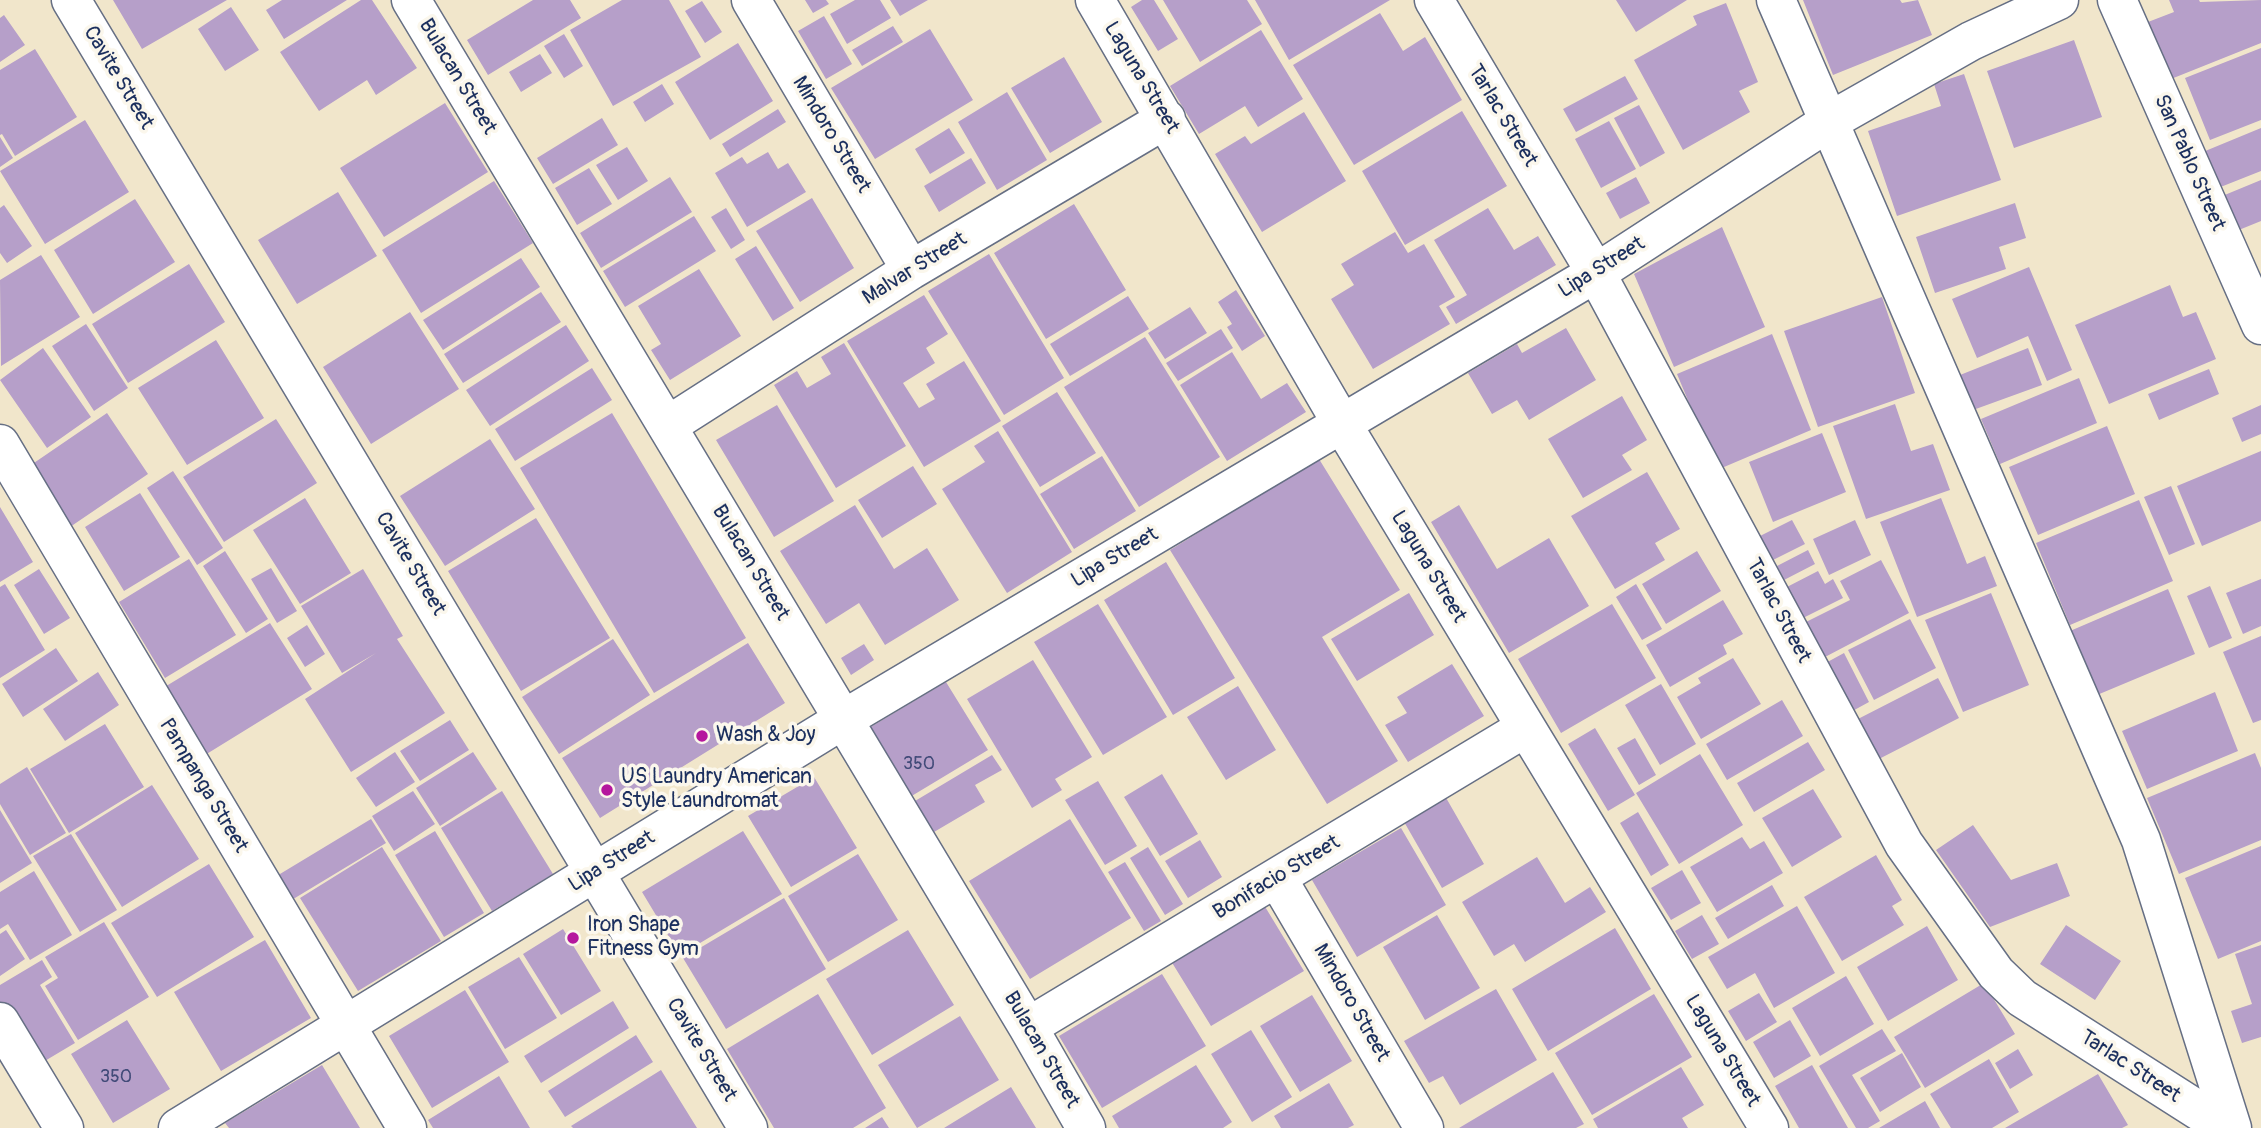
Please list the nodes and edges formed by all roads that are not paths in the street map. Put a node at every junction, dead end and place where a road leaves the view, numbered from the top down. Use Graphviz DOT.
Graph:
graph roads {
  1 [pos="71,0"];
  2 [pos="411,0"];
  3 [pos="751,0"];
  4 [pos="1095,0"];
  5 [pos="1434,0"];
  6 [pos="1776,0"];
  7 [pos="2059,0"];
  8 [pos="2117,0"];
  9 [pos="1166,119"];
  10 [pos="1830,121"];
  11 [pos="911,270"];
  12 [pos="1596,273"];
  13 [pos="2261,326"];
  14 [pos="1342,424"];
  15 [pos="667,425"];
  16 [pos="0,444"];
  17 [pos="844,719"];
  18 [pos="1525,728"];
  19 [pos="596,872"];
  20 [pos="1277,878"];
  21 [pos="0,1022"];
  22 [pos="345,1024"];
  23 [pos="1028,1027"];
  24 [pos="64,1128"];
  25 [pos="178,1128"];
  26 [pos="407,1128"];
  27 [pos="748,1128"];
  28 [pos="1086,1128"];
  29 [pos="1424,1128"];
  30 [pos="1769,1128"];
  31 [pos="2226,1128"];
  32 [pos="2232,1128"];
  1 -- 19 [label="street, Cavite Street"];
  2 -- 15 [label="street, Bulacan Street"];
  3 -- 11 [label="street, Mindoro Street"];
  4 -- 9 [label="street, Laguna Street"];
  5 -- 12 [label="street, Tarlac Street"];
  6 -- 10 [label="street"];
  7 -- 10 [label="street, Lipa Street"];
  8 -- 13 [label="street, San Pablo Street"];
  9 -- 11 [label="street, Malvar Street"];
  9 -- 14 [label="street, Laguna Street"];
  10 -- 12 [label="street, Lipa Street"];
  10 -- 32 [label="street"];
  11 -- 15 [label="street, Malvar Street"];
  12 -- 14 [label="street, Lipa Street"];
  12 -- 31 [label="street, Tarlac Street"];
  14 -- 17 [label="street, Lipa Street"];
  14 -- 18 [label="street, Laguna Street"];
  15 -- 17 [label="street, Bulacan Street"];
  16 -- 22 [label="street, Pampanga Street"];
  17 -- 19 [label="street, Lipa Street"];
  17 -- 23 [label="street, Bulacan Street"];
  18 -- 20 [label="street, Bonifacio Street"];
  18 -- 30 [label="street, Laguna Street"];
  19 -- 22 [label="street, Lipa Street"];
  19 -- 27 [label="street, Cavite Street"];
  20 -- 23 [label="street, Bonifacio Street"];
  20 -- 29 [label="street, Mindoro Street"];
  21 -- 24 [label="street"];
  22 -- 25 [label="street, Lipa Street"];
  22 -- 26 [label="street, Pampanga Street"];
  23 -- 28 [label="street, Bulacan Street"];
}
